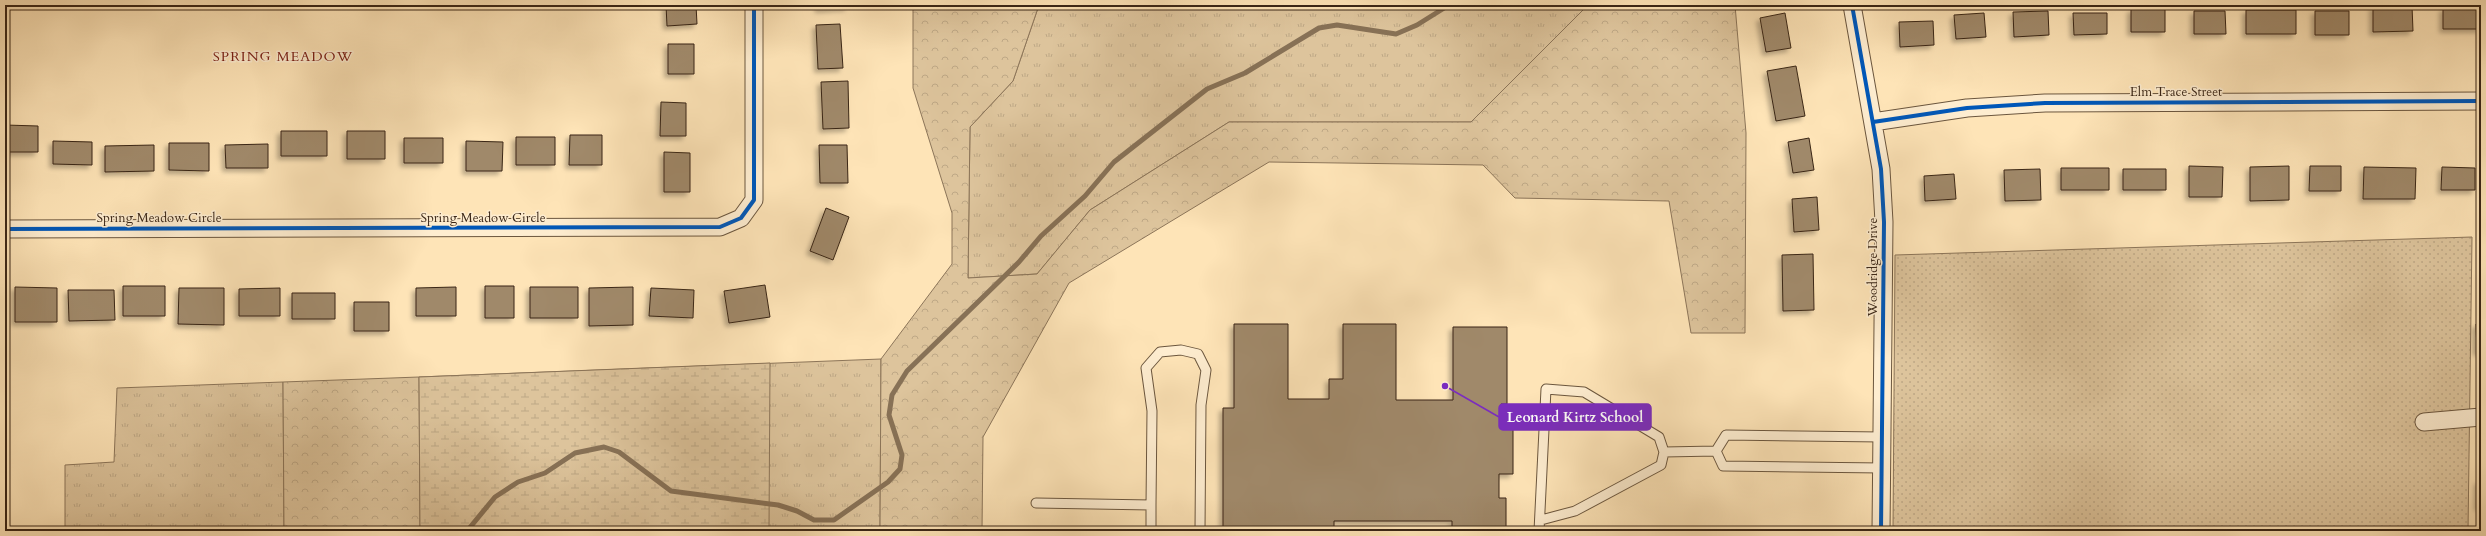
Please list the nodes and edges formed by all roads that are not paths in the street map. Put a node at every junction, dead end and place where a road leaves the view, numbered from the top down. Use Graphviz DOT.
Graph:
graph roads {
  1 [pos="754,5"];
  2 [pos="1852,5"];
  3 [pos="2481,101"];
  4 [pos="1873,122"];
  5 [pos="5,229"];
  6 [pos="2481,417"];
  7 [pos="2424,422"];
  8 [pos="1882,437"];
  9 [pos="1716,451"];
  10 [pos="1664,452"];
  11 [pos="1882,468"];
  12 [pos="1036,503"];
  13 [pos="1151,505"];
  14 [pos="1541,520"];
  15 [pos="1151,531"];
  16 [pos="1200,531"];
  17 [pos="1539,531"];
  18 [pos="1881,531"];
  1 -- 5 [label="street, Spring Meadow Circle"];
  2 -- 4 [label="street, Woodridge Drive"];
  3 -- 4 [label="street, Elm Trace Street"];
  4 -- 8 [label="street, Woodridge Drive"];
  6 -- 7 [label="street"];
  8 -- 9 [label="lane"];
  8 -- 11 [label="street, Woodridge Drive"];
  9 -- 10 [label="lane"];
  9 -- 11 [label="lane"];
  10 -- 14 [label="lane"];
  10 -- 14 [label="lane"];
  11 -- 18 [label="street, Woodridge Drive"];
  12 -- 13 [label="lane"];
  13 -- 15 [label="lane"];
  13 -- 16 [label="lane"];
  14 -- 17 [label="lane"];
}
